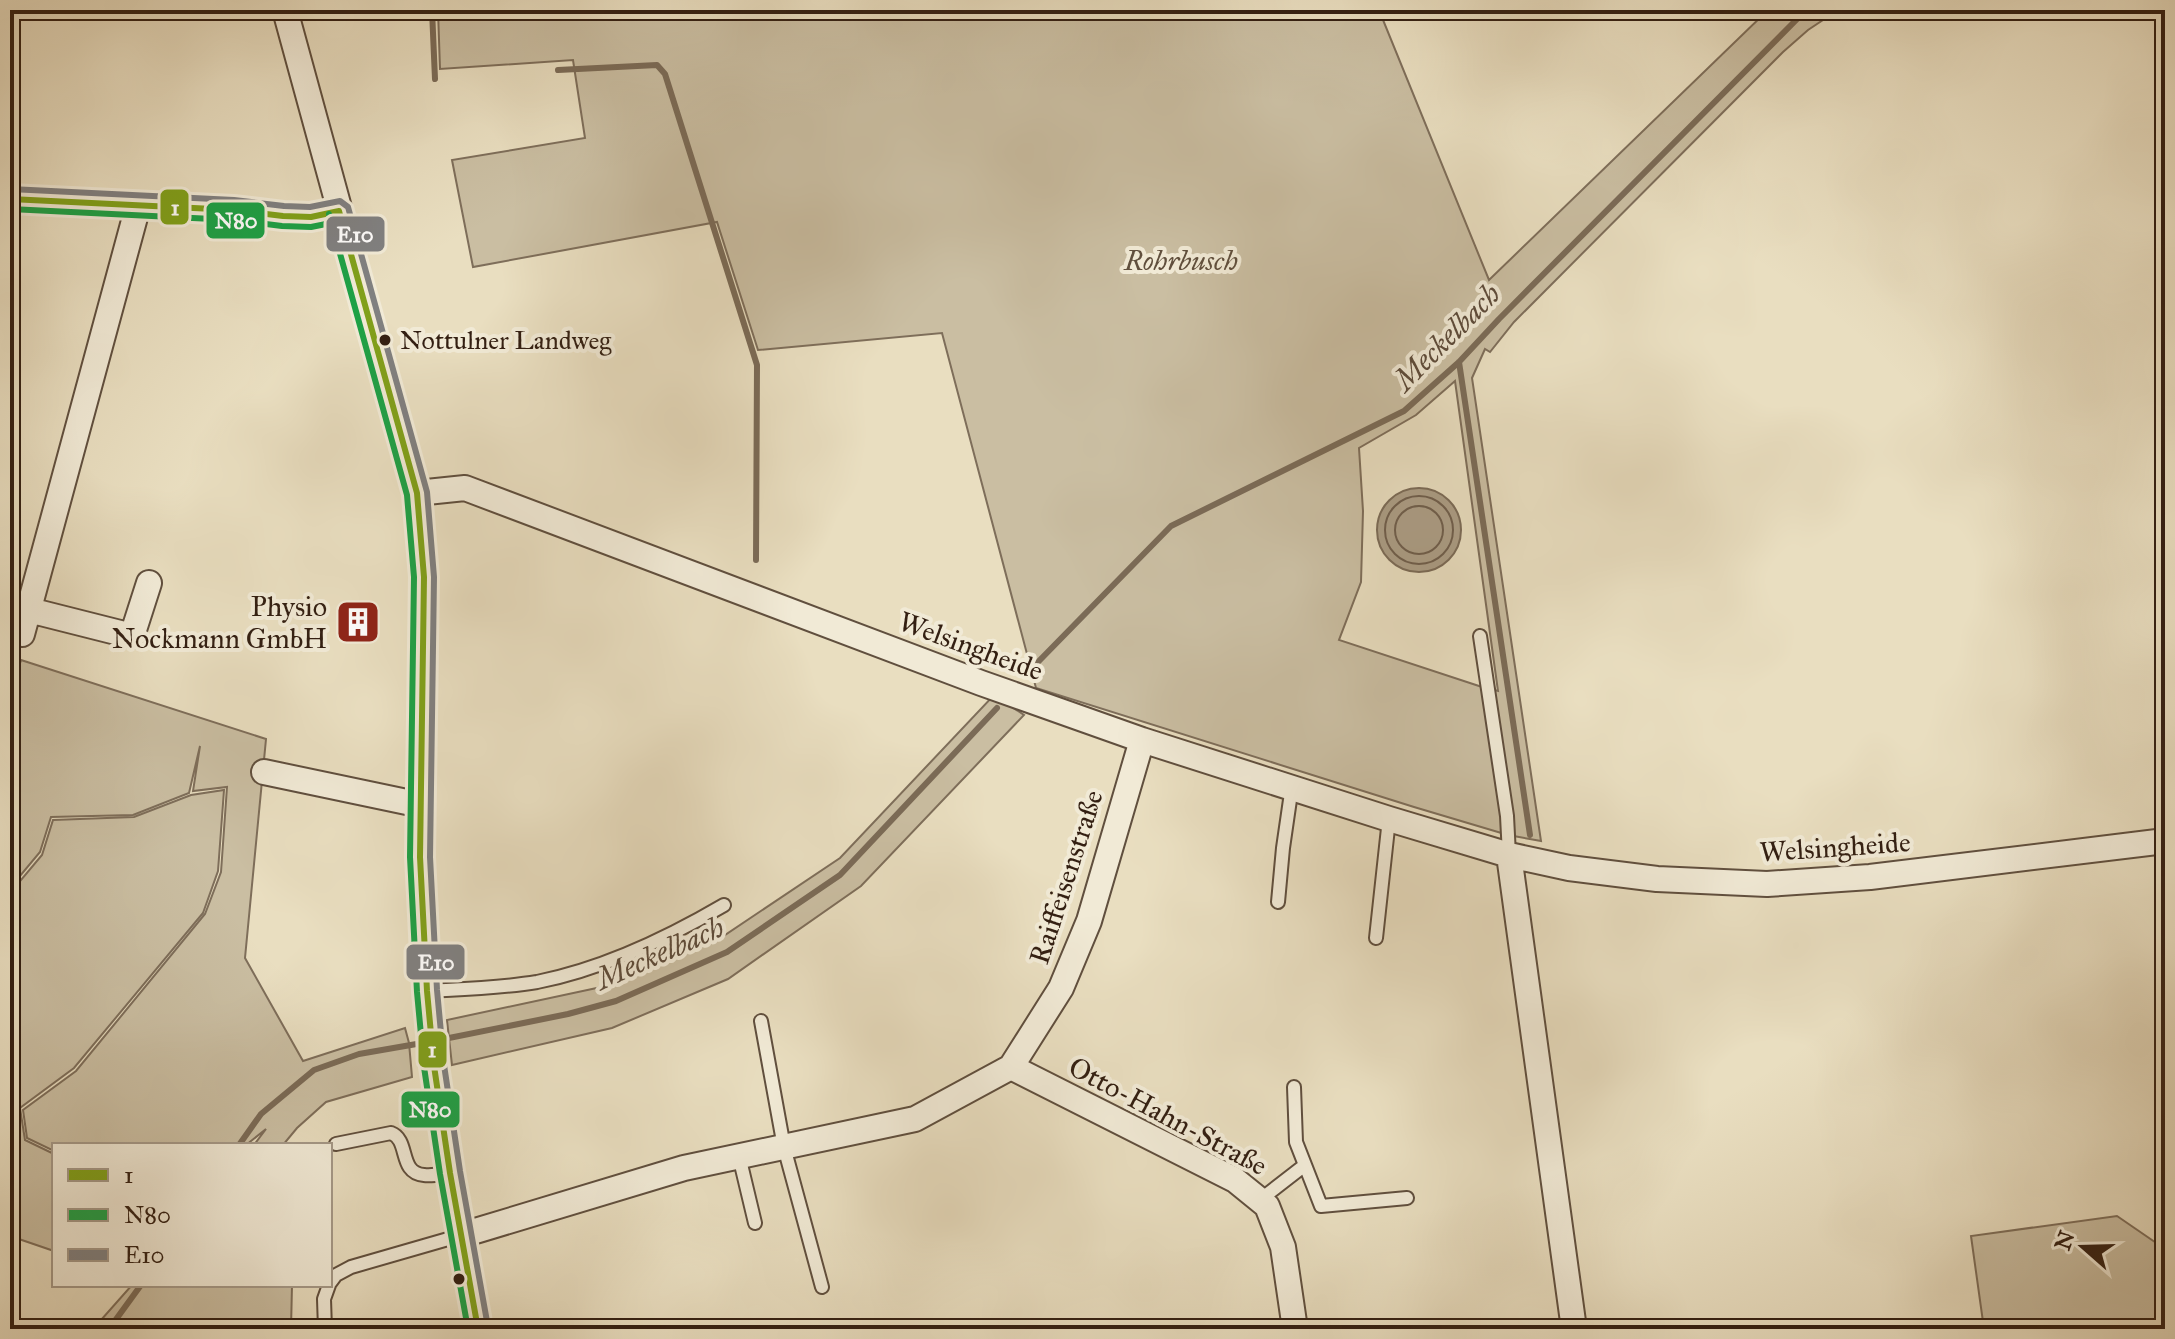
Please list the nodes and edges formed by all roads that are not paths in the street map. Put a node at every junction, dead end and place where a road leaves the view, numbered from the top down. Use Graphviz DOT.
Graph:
graph roads {
  1 [pos="285,10"];
  2 [pos="10,199"];
  3 [pos="138,206"];
  4 [pos="339,211"];
  5 [pos="417,493"];
  6 [pos="149,583"];
  7 [pos="29,610"];
  8 [pos="22,634"];
  9 [pos="1480,636"];
  10 [pos="1142,740"];
  11 [pos="264,772"];
  12 [pos="1292,786"];
  13 [pos="421,805"];
  14 [pos="1389,819"];
  15 [pos="2165,841"];
  16 [pos="1509,855"];
  17 [pos="1278,902"];
  18 [pos="724,905"];
  19 [pos="1376,938"];
  20 [pos="427,991"];
  21 [pos="761,1021"];
  22 [pos="1011,1067"];
  23 [pos="1294,1087"];
  24 [pos="336,1144"];
  25 [pos="784,1147"];
  26 [pos="739,1156"];
  27 [pos="1305,1165"];
  28 [pos="450,1173"];
  29 [pos="1407,1198"];
  30 [pos="1260,1200"];
  31 [pos="755,1223"];
  32 [pos="462,1235"];
  33 [pos="332,1280"];
  34 [pos="328,1287"];
  35 [pos="822,1287"];
  36 [pos="325,1329"];
  37 [pos="478,1329"];
  38 [pos="1295,1329"];
  39 [pos="1574,1329"];
  1 -- 4 [label="street"];
  2 -- 3 [label="street"];
  3 -- 4 [label="street"];
  3 -- 7 [label="street"];
  4 -- 5 [label="street"];
  5 -- 10 [label="street, Welsingheide"];
  5 -- 13 [label="street"];
  6 -- 7 [label="street"];
  7 -- 8 [label="street"];
  9 -- 16 [label="lane"];
  10 -- 12 [label="street, Welsingheide"];
  10 -- 22 [label="street, Raiffeisenstraße"];
  11 -- 13 [label="street"];
  12 -- 14 [label="street, Welsingheide"];
  12 -- 17 [label="lane"];
  13 -- 20 [label="street"];
  14 -- 16 [label="street, Welsingheide"];
  14 -- 19 [label="lane"];
  15 -- 16 [label="street, Welsingheide"];
  16 -- 39 [label="street"];
  18 -- 20 [label="lane"];
  20 -- 28 [label="street"];
  21 -- 25 [label="lane"];
  22 -- 25 [label="street, Raiffeisenstraße"];
  22 -- 30 [label="street, Otto-Hahn-Straße"];
  23 -- 27 [label="lane"];
  24 -- 28 [label="lane"];
  25 -- 26 [label="street, Raiffeisenstraße"];
  25 -- 35 [label="lane"];
  26 -- 31 [label="lane"];
  26 -- 32 [label="street, Raiffeisenstraße"];
  27 -- 29 [label="lane"];
  27 -- 30 [label="lane"];
  28 -- 32 [label="street"];
  30 -- 38 [label="street, Otto-Hahn-Straße"];
  32 -- 33 [label="lane"];
  32 -- 37 [label="street"];
  34 -- 36 [label="lane"];
}
